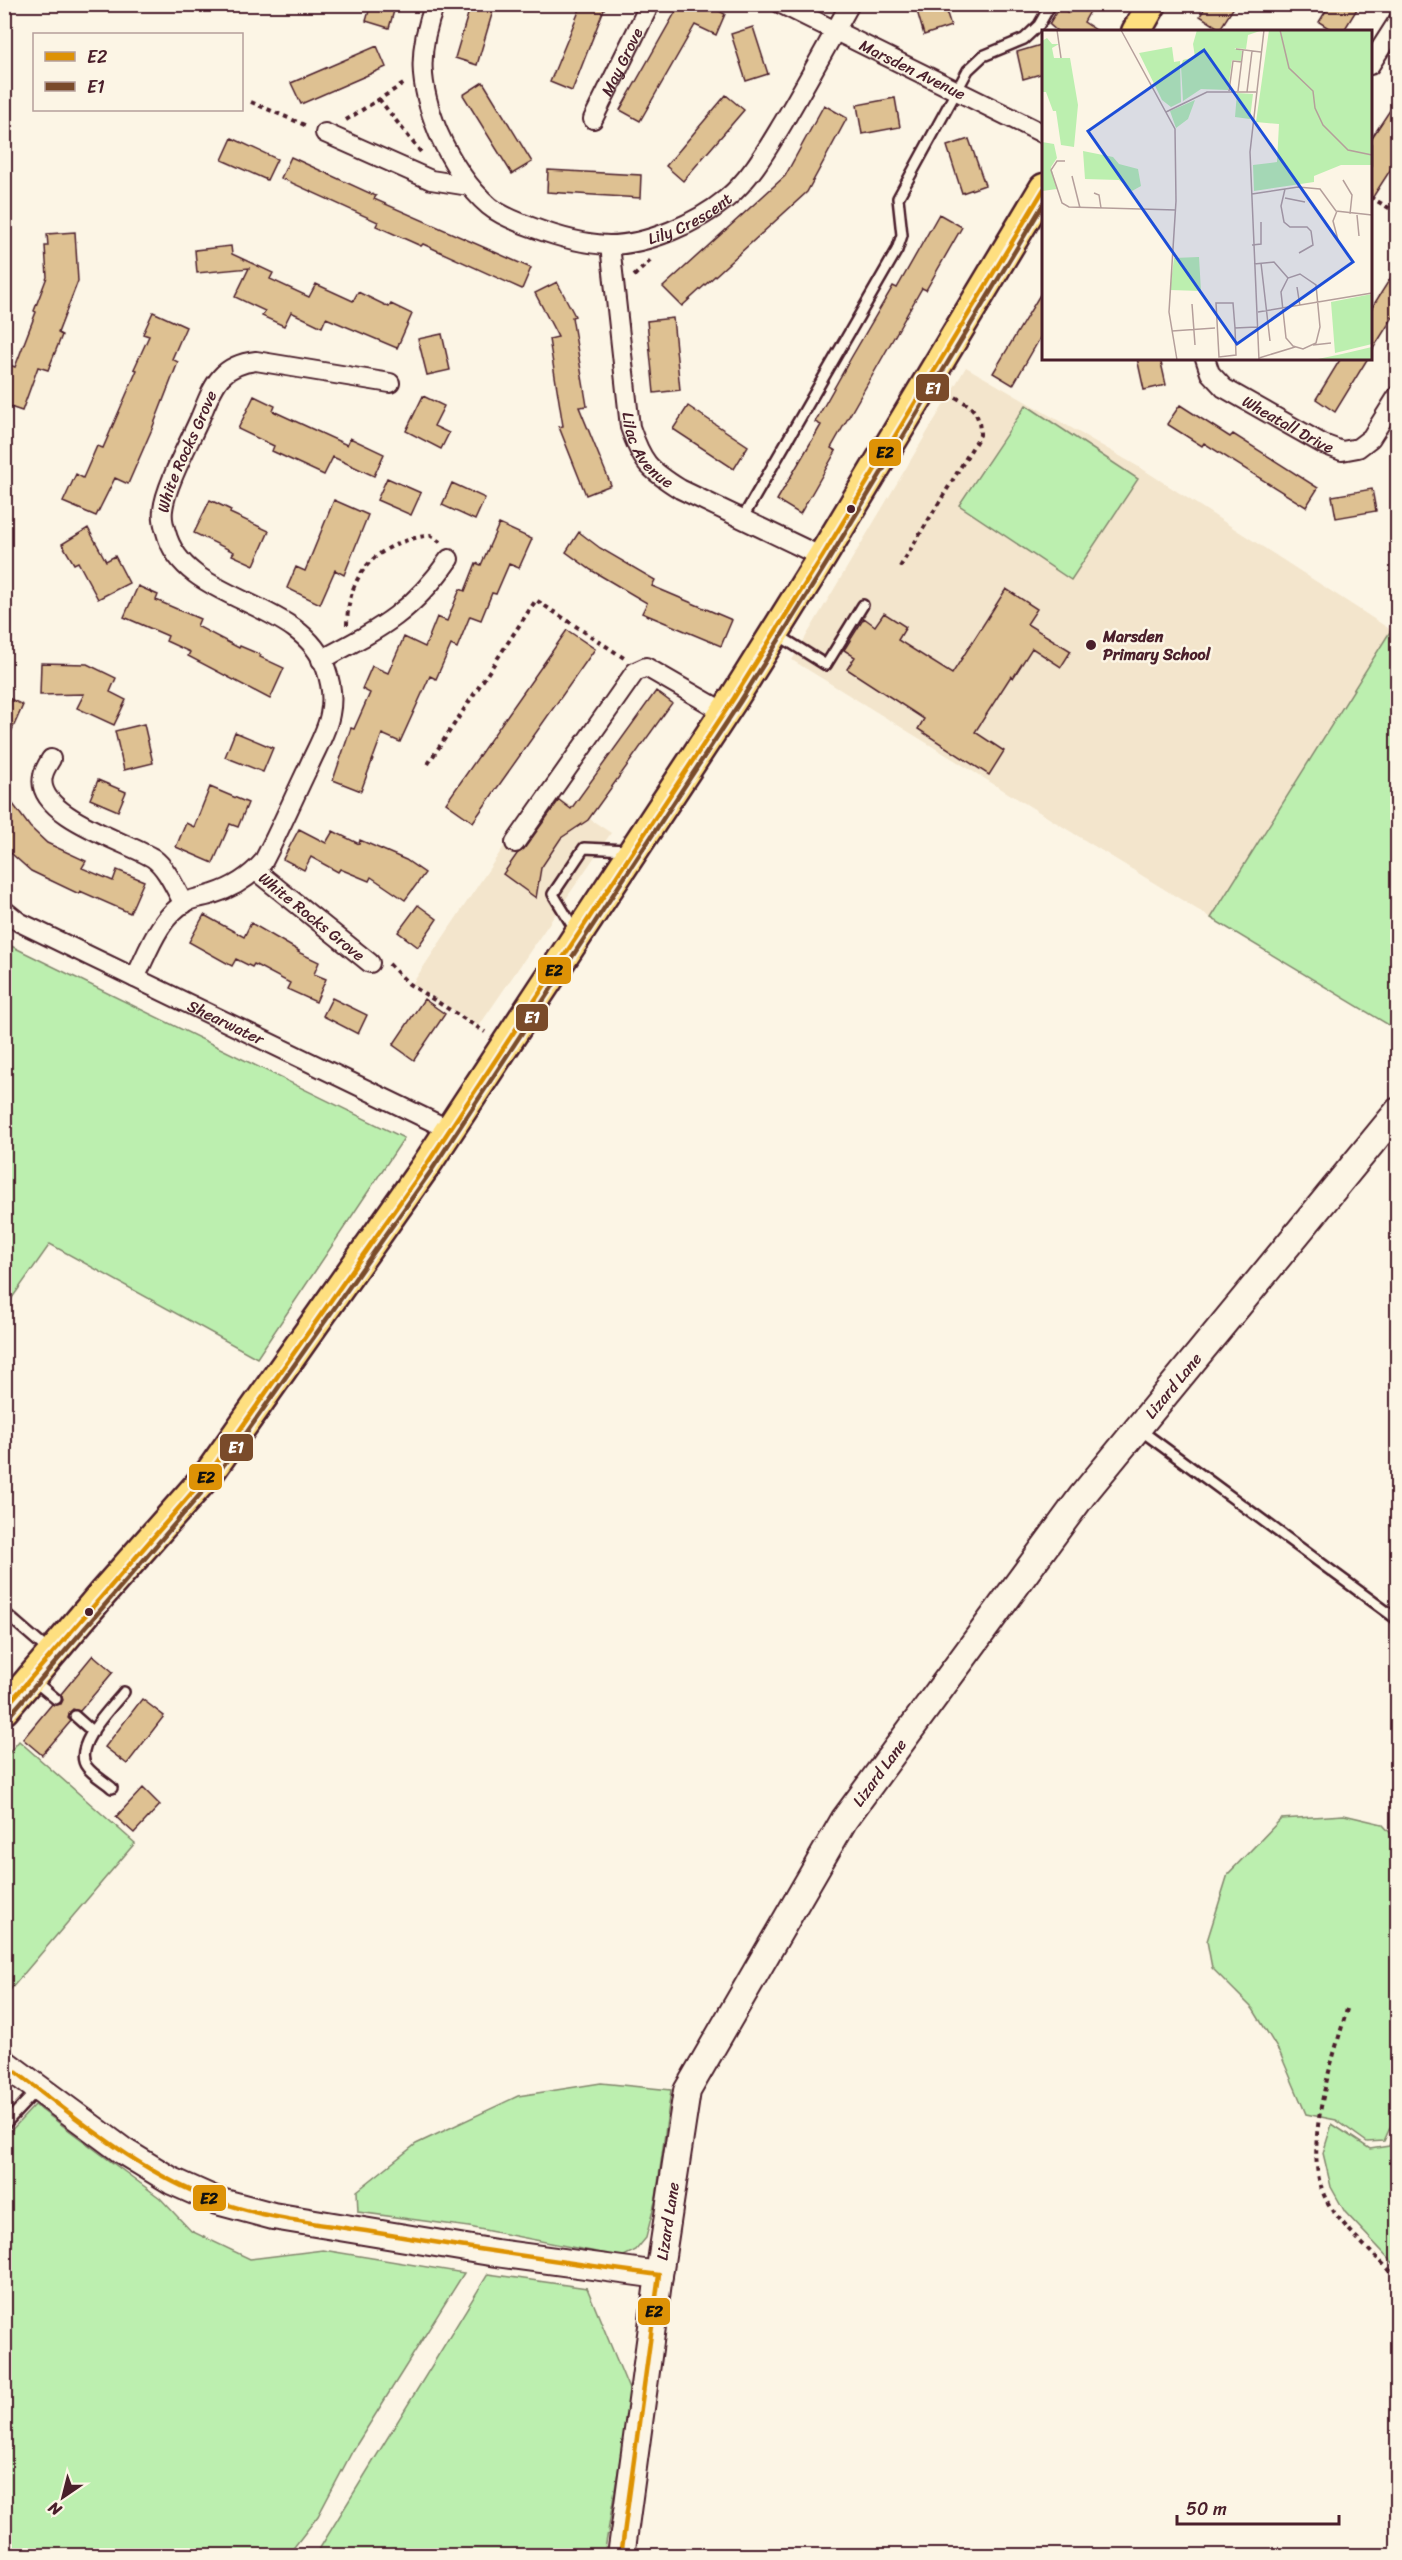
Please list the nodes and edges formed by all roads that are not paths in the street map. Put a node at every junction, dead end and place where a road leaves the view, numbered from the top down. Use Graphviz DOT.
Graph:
graph roads {
  1 [pos="435,4"];
  2 [pos="650,4"];
  3 [pos="781,4"];
  4 [pos="850,4"];
  5 [pos="1051,4"];
  6 [pos="1398,21"];
  7 [pos="835,31"];
  8 [pos="1372,63"];
  9 [pos="956,92"];
  10 [pos="593,118"];
  11 [pos="1042,133"];
  12 [pos="325,134"];
  13 [pos="469,186"];
  14 [pos="1042,191"];
  15 [pos="610,245"];
  16 [pos="1206,360"];
  17 [pos="390,383"];
  18 [pos="1398,395"];
  19 [pos="742,519"];
  20 [pos="822,556"];
  21 [pos="450,559"];
  22 [pos="864,605"];
  23 [pos="774,633"];
  24 [pos="321,660"];
  25 [pos="724,712"];
  26 [pos="51,759"];
  27 [pos="516,843"];
  28 [pos="633,850"];
  29 [pos="256,871"];
  30 [pos="184,904"];
  31 [pos="4,910"];
  32 [pos="578,934"];
  33 [pos="369,963"];
  34 [pos="135,978"];
  35 [pos="1398,1110"];
  36 [pos="450,1130"];
  37 [pos="1137,1428"];
  38 [pos="4,1612"];
  39 [pos="1398,1620"];
  40 [pos="52,1654"];
  41 [pos="31,1679"];
  42 [pos="124,1692"];
  43 [pos="56,1699"];
  44 [pos="4,1710"];
  45 [pos="75,1716"];
  46 [pos="93,1731"];
  47 [pos="112,1788"];
  48 [pos="4,2063"];
  49 [pos="39,2088"];
  50 [pos="4,2125"];
  51 [pos="659,2275"];
  52 [pos="621,2556"];
  1 -- 13 [label="street, Lily Crescent"];
  2 -- 10 [label="street, May Grove"];
  3 -- 7 [label="street, Marsden Avenue"];
  4 -- 7 [label="street, Lily Crescent"];
  5 -- 9 [label="lane"];
  6 -- 8 [label="street"];
  7 -- 9 [label="street, Marsden Avenue"];
  7 -- 15 [label="street, Lily Crescent"];
  9 -- 11 [label="street, Marsden Avenue"];
  9 -- 19 [label="lane"];
  12 -- 13 [label="street"];
  13 -- 15 [label="street, Lily Crescent"];
  14 -- 20 [label="main road"];
  15 -- 19 [label="street, Lilac Avenue"];
  16 -- 18 [label="street, Wheatall Drive"];
  17 -- 24 [label="street, White Rocks Grove"];
  19 -- 20 [label="street, Lilac Avenue"];
  20 -- 23 [label="main road"];
  21 -- 24 [label="street"];
  22 -- 23 [label="lane"];
  23 -- 25 [label="main road"];
  24 -- 29 [label="street, White Rocks Grove"];
  25 -- 27 [label="street"];
  25 -- 28 [label="main road"];
  26 -- 30 [label="street"];
  28 -- 32 [label="main road"];
  28 -- 32 [label="lane"];
  29 -- 30 [label="street, White Rocks Grove"];
  29 -- 33 [label="street, White Rocks Grove"];
  30 -- 34 [label="street, White Rocks Grove"];
  31 -- 34 [label="street, Shearwater"];
  32 -- 36 [label="main road"];
  34 -- 36 [label="street, Shearwater"];
  35 -- 37 [label="street, Lizard Lane"];
  36 -- 40 [label="main road"];
  37 -- 39 [label="lane"];
  37 -- 51 [label="street, Lizard Lane"];
  38 -- 40 [label="lane"];
  40 -- 41 [label="main road"];
  41 -- 43 [label="lane"];
  41 -- 44 [label="main road"];
  42 -- 46 [label="lane"];
  45 -- 46 [label="lane"];
  46 -- 47 [label="lane"];
  48 -- 49 [label="street"];
  49 -- 50 [label="lane"];
  49 -- 51 [label="street"];
  51 -- 52 [label="street, Lizard Lane"];
}
